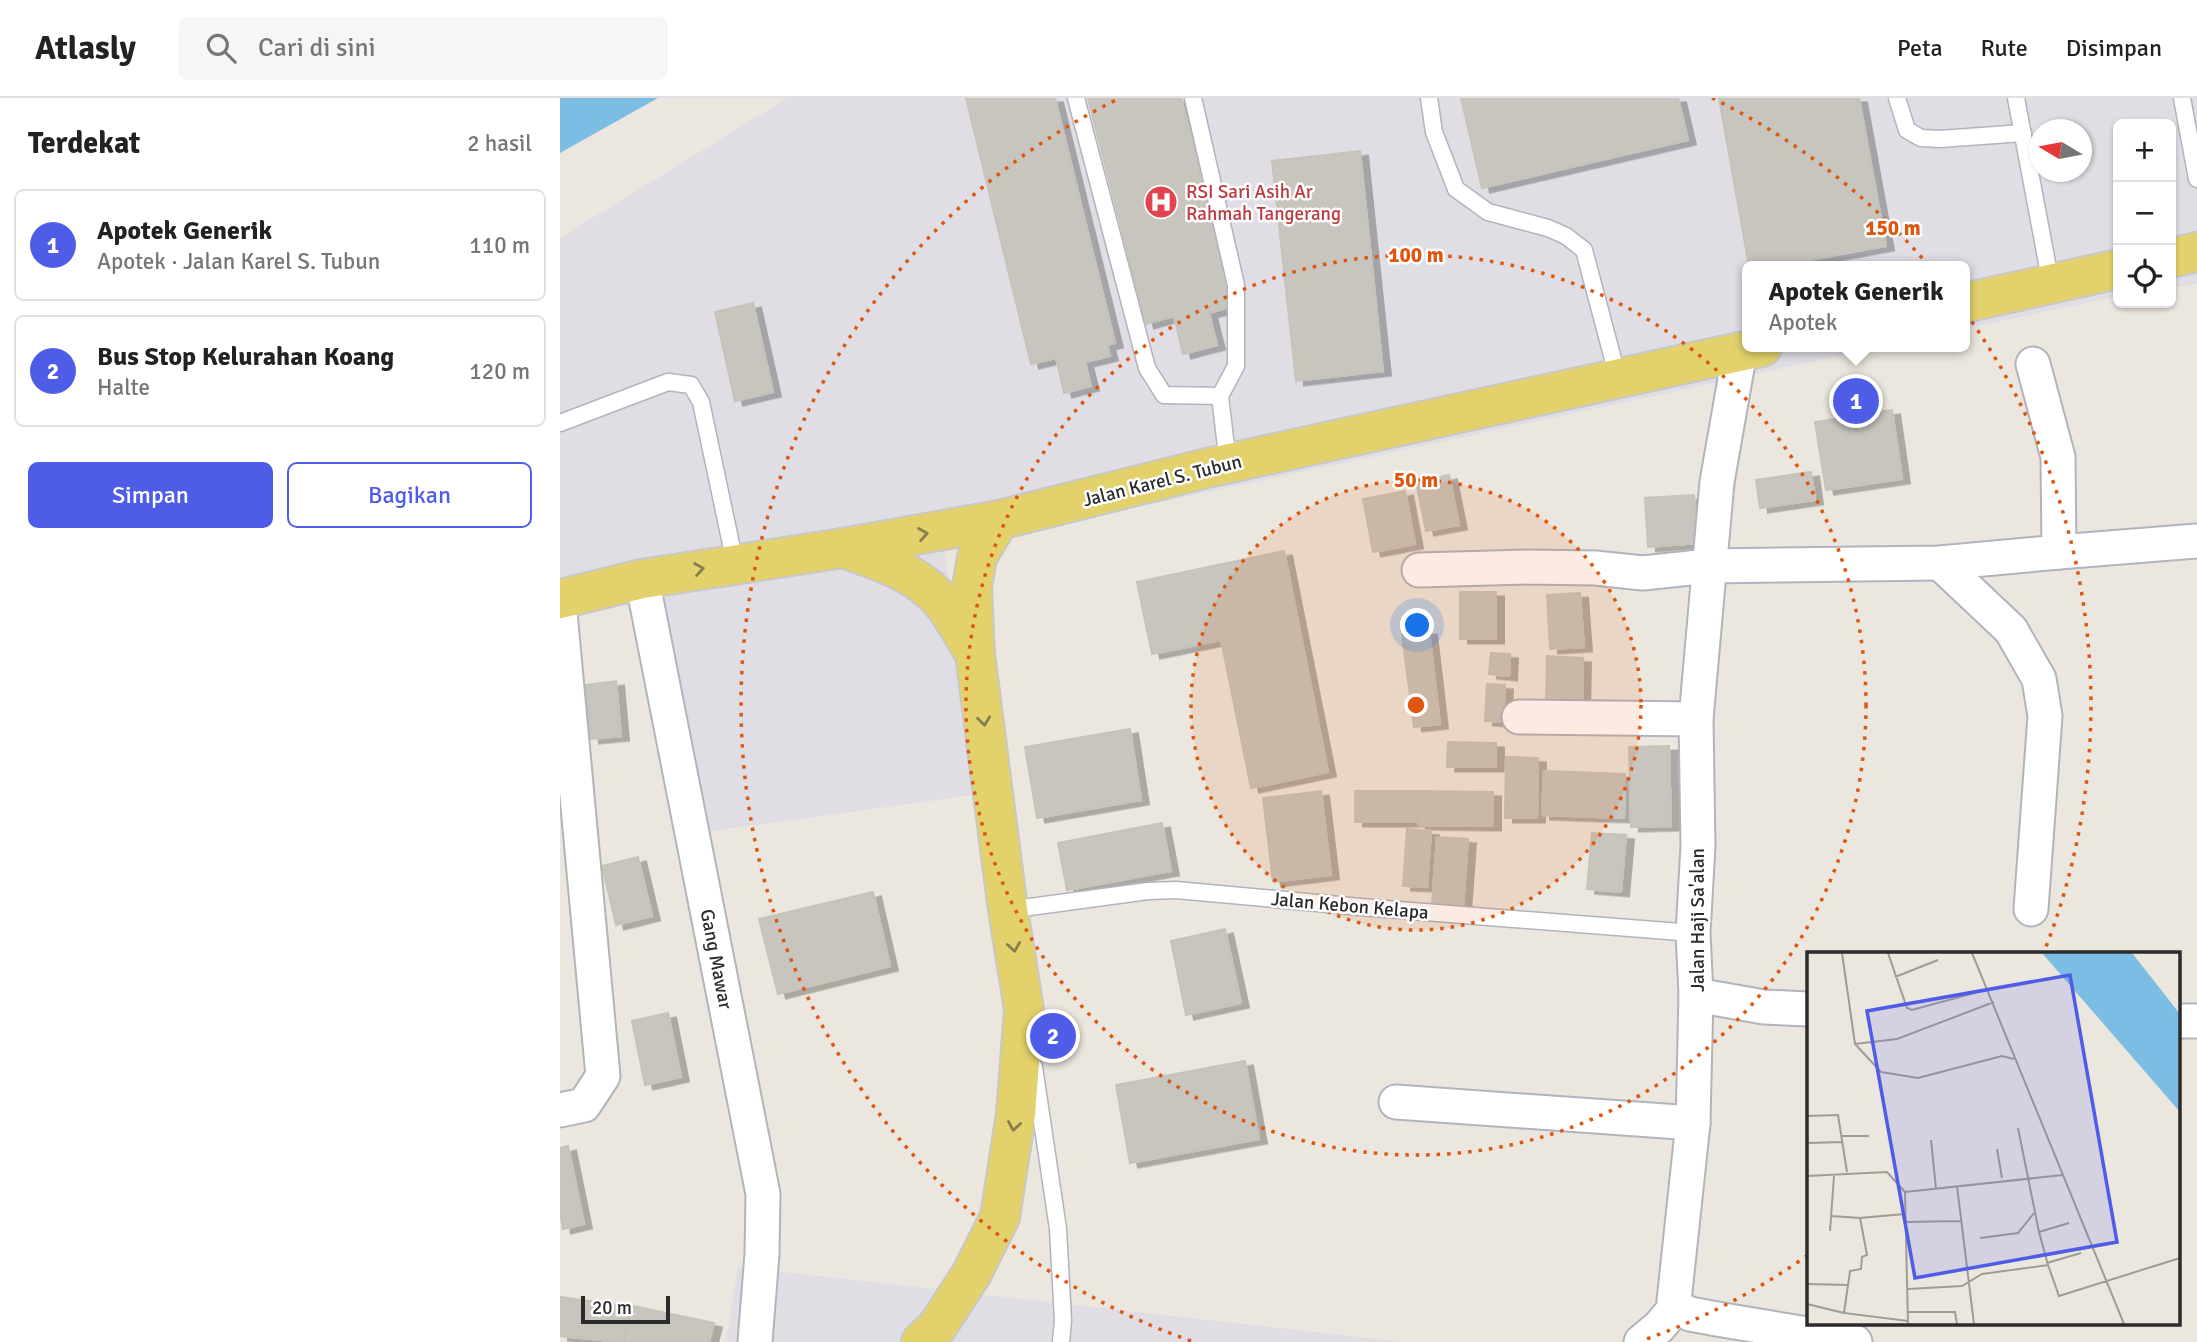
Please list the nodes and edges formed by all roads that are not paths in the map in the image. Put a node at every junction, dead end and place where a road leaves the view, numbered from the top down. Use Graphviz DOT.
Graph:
graph roads {
  1 [pos="1076,98"];
  2 [pos="1193,98"];
  3 [pos="1429,98"];
  4 [pos="1897,98"];
  5 [pos="2016,98"];
  6 [pos="2182,98"];
  7 [pos="2023,133"];
  8 [pos="2197,179"];
  9 [pos="2197,252"];
  10 [pos="2176,257"];
  11 [pos="2113,270"];
  12 [pos="2051,284"];
  13 [pos="1970,302"];
  14 [pos="1742,351"];
  15 [pos="1750,352"];
  16 [pos="2033,364"];
  17 [pos="1618,378"];
  18 [pos="1220,396"];
  19 [pos="560,423"];
  20 [pos="1228,464"];
  21 [pos="999,520"];
  22 [pos="2197,541"];
  23 [pos="843,548"];
  24 [pos="2059,552"];
  25 [pos="735,563"];
  26 [pos="1940,563"];
  27 [pos="1709,566"];
  28 [pos="1419,570"];
  29 [pos="642,579"];
  30 [pos="560,599"];
  31 [pos="560,613"];
  32 [pos="975,654"];
  33 [pos="1518,717"];
  34 [pos="1696,719"];
  35 [pos="2031,909"];
  36 [pos="1008,910"];
  37 [pos="1693,933"];
  38 [pos="1696,995"];
  39 [pos="1024,1009"];
  40 [pos="1807,1009"];
  41 [pos="2179,1021"];
  42 [pos="2197,1021"];
  43 [pos="1396,1102"];
  44 [pos="560,1110"];
  45 [pos="1693,1123"];
  46 [pos="1676,1307"];
  47 [pos="1856,1324"];
  48 [pos="1810,1339"];
  49 [pos="755,1342"];
  50 [pos="921,1342"];
  51 [pos="1061,1342"];
  52 [pos="1641,1342"];
  53 [pos="1854,1342"];
  1 -- 18 [label="lane"];
  2 -- 18 [label="lane"];
  3 -- 17 [label="lane"];
  4 -- 7 [label="lane"];
  5 -- 7 [label="lane"];
  6 -- 8 [label="lane"];
  7 -- 12 [label="lane"];
  9 -- 10 [label="main road"];
  11 -- 12 [label="main road"];
  12 -- 13 [label="main road"];
  14 -- 17 [label="main road, Jalan Karel S. Tubun"];
  15 -- 27 [label="street, Jalan Haji Sa'alan"];
  16 -- 24 [label="street"];
  17 -- 20 [label="main road, Jalan Karel S. Tubun"];
  18 -- 20 [label="lane"];
  19 -- 25 [label="lane"];
  20 -- 21 [label="main road, Jalan Karel S. Tubun"];
  23 -- 21 [label="main road, Jalan Karel S. Tubun, one-way"];
  21 -- 32 [label="main road"];
  22 -- 24 [label="street"];
  23 -- 25 [label="main road, Jalan Karel S. Tubun"];
  23 -- 32 [label="main road"];
  24 -- 26 [label="street"];
  29 -- 25 [label="main road, Jalan Karel S. Tubun, one-way"];
  26 -- 27 [label="street"];
  26 -- 35 [label="street"];
  27 -- 28 [label="street"];
  27 -- 34 [label="street, Jalan Haji Sa'alan"];
  29 -- 30 [label="main road, Jalan Karel S. Tubun"];
  29 -- 49 [label="street, Gang Mawar"];
  31 -- 44 [label="street"];
  32 -- 36 [label="main road, one-way"];
  33 -- 34 [label="street"];
  34 -- 37 [label="street, Jalan Haji Sa'alan"];
  36 -- 37 [label="lane, Jalan Kebon Kelapa"];
  36 -- 39 [label="main road, one-way"];
  37 -- 38 [label="street, Jalan Haji Sa'alan"];
  38 -- 40 [label="street"];
  38 -- 45 [label="street, Jalan Haji Sa'alan"];
  39 -- 50 [label="main road, one-way"];
  39 -- 51 [label="lane"];
  41 -- 42 [label="street"];
  43 -- 45 [label="street"];
  45 -- 46 [label="street, Jalan Haji Sa'alan"];
  46 -- 48 [label="street"];
  46 -- 52 [label="street"];
  47 -- 53 [label="street"];
  48 -- 53 [label="street"];
}
